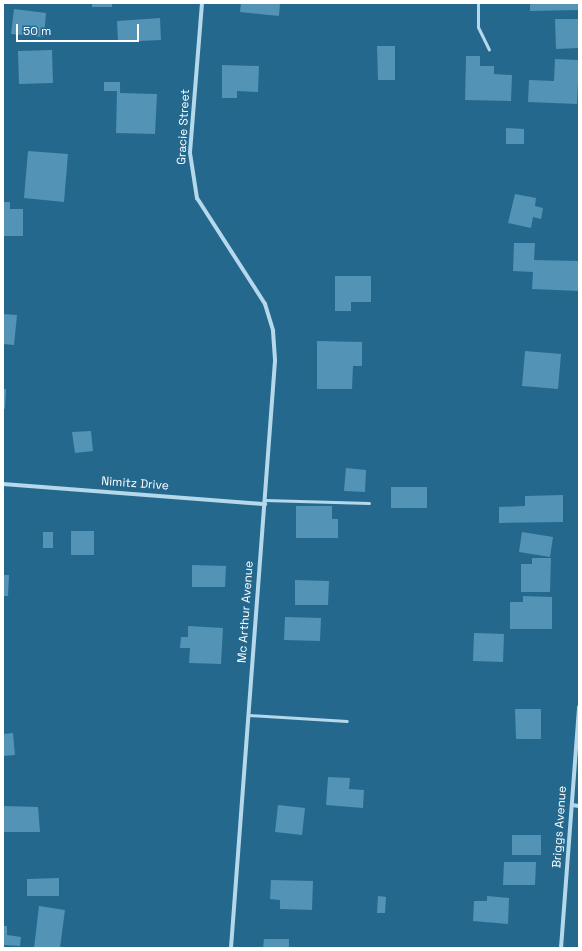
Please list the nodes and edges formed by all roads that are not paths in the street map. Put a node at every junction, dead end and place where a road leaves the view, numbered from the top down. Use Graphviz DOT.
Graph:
graph roads {
  1 [pos="202,3"];
  2 [pos="478,3"];
  3 [pos="489,50"];
  4 [pos="253,282"];
  5 [pos="3,484"];
  6 [pos="265,502"];
  7 [pos="369,503"];
  8 [pos="579,707"];
  9 [pos="249,715"];
  10 [pos="347,722"];
  11 [pos="572,805"];
  12 [pos="579,806"];
  13 [pos="231,948"];
  14 [pos="561,948"];
  1 -- 4 [label="street, Gracie Street"];
  2 -- 3 [label="lane"];
  4 -- 6 [label="street, Mc Arthur Avenue"];
  5 -- 6 [label="street, Nimitz Drive"];
  6 -- 7 [label="lane"];
  6 -- 9 [label="street, Mc Arthur Avenue"];
  8 -- 11 [label="street, Briggs Avenue"];
  9 -- 10 [label="lane"];
  9 -- 13 [label="street, Mc Arthur Avenue"];
  11 -- 12 [label="street"];
  11 -- 14 [label="street, Briggs Avenue"];
}
